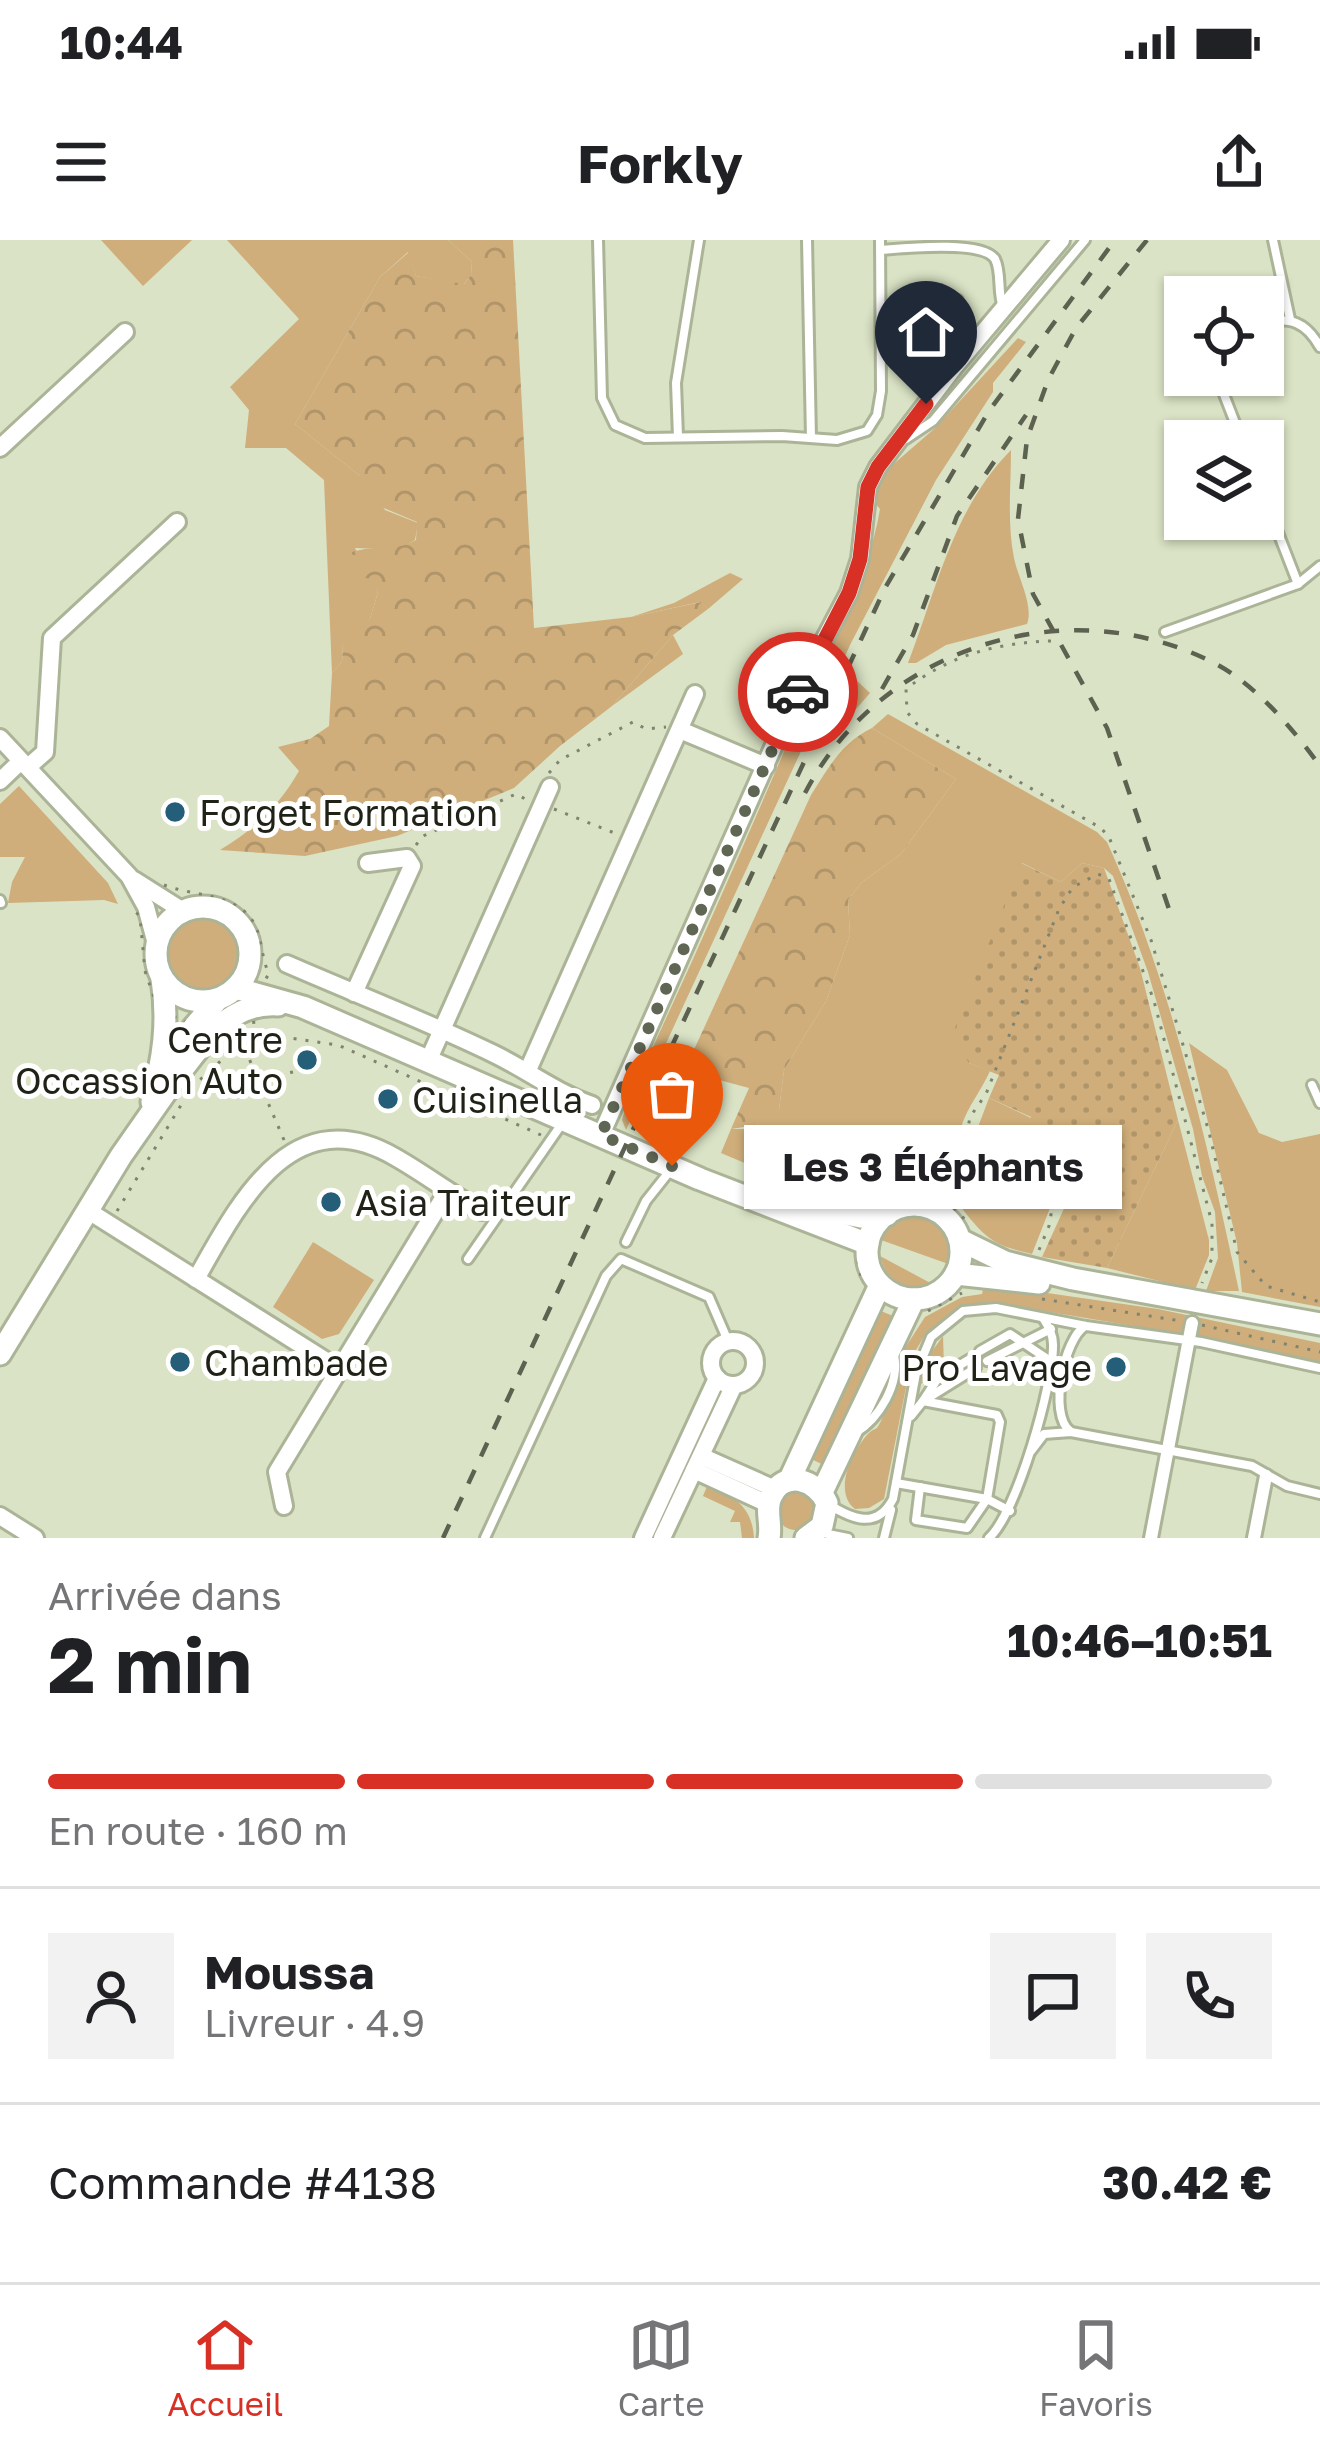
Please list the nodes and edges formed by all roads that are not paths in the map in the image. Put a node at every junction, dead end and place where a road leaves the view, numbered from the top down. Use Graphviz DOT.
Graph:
graph roads {
  1 [pos="598,240"];
  2 [pos="699,240"];
  3 [pos="807,240"];
  4 [pos="1061,240"];
  5 [pos="1085,240"];
  6 [pos="1273,240"];
  7 [pos="881,245"];
  8 [pos="958,300"];
  9 [pos="1004,308"];
  10 [pos="1290,319"];
  11 [pos="1284,320"];
  12 [pos="125,332"];
  13 [pos="1320,347"];
  14 [pos="955,366"];
  15 [pos="678,437"];
  16 [pos="811,438"];
  17 [pos="0,448"];
  18 [pos="889,452"];
  19 [pos="177,522"];
  20 [pos="1281,540"];
  21 [pos="1320,566"];
  22 [pos="1298,584"];
  23 [pos="1165,632"];
  24 [pos="695,694"];
  25 [pos="680,730"];
  26 [pos="0,738"];
  27 [pos="24,764"];
  28 [pos="766,766"];
  29 [pos="0,781"];
  30 [pos="544,791"];
  31 [pos="368,863"];
  32 [pos="152,901"];
  33 [pos="183,911"];
  34 [pos="156,944"];
  35 [pos="287,964"];
  36 [pos="162,979"];
  37 [pos="246,993"];
  38 [pos="354,993"];
  39 [pos="443,1029"];
  40 [pos="200,1033"];
  41 [pos="429,1059"];
  42 [pos="528,1070"];
  43 [pos="1312,1085"];
  44 [pos="1320,1103"];
  45 [pos="592,1106"];
  46 [pos="149,1115"];
  47 [pos="565,1119"];
  48 [pos="601,1135"];
  49 [pos="672,1166"];
  50 [pos="723,1189"];
  51 [pos="447,1192"];
  52 [pos="891,1207"];
  53 [pos="87,1210"];
  54 [pos="482,1211"];
  55 [pos="965,1233"];
  56 [pos="626,1242"];
  57 [pos="868,1244"];
  58 [pos="468,1259"];
  59 [pos="956,1274"];
  60 [pos="196,1279"];
  61 [pos="880,1285"];
  62 [pos="919,1306"];
  63 [pos="1194,1312"];
  64 [pos="1043,1318"];
  65 [pos="1062,1321"];
  66 [pos="1320,1324"];
  67 [pos="1086,1326"];
  68 [pos="1050,1330"];
  69 [pos="1320,1338"];
  70 [pos="1189,1340"];
  71 [pos="728,1341"];
  72 [pos="1028,1342"];
  73 [pos="980,1352"];
  74 [pos="0,1354"];
  75 [pos="970,1359"];
  76 [pos="987,1361"];
  77 [pos="1051,1363"];
  78 [pos="1320,1367"];
  79 [pos="976,1368"];
  80 [pos="339,1369"];
  81 [pos="725,1382"];
  82 [pos="923,1401"];
  83 [pos="907,1422"];
  84 [pos="1071,1432"];
  85 [pos="1168,1450"];
  86 [pos="1031,1451"];
  87 [pos="697,1463"];
  88 [pos="1266,1476"];
  89 [pos="896,1484"];
  90 [pos="920,1487"];
  91 [pos="1320,1494"];
  92 [pos="824,1497"];
  93 [pos="986,1499"];
  94 [pos="892,1502"];
  95 [pos="284,1506"];
  96 [pos="775,1507"];
  97 [pos="1010,1511"];
  98 [pos="0,1516"];
  99 [pos="805,1537"];
  100 [pos="35,1538"];
  101 [pos="485,1538"];
  102 [pos="643,1538"];
  103 [pos="662,1538"];
  104 [pos="848,1538"];
  105 [pos="884,1538"];
  106 [pos="989,1538"];
  107 [pos="1151,1538"];
  108 [pos="1254,1538"];
  1 -- 15 [label="lane"];
  2 -- 15 [label="lane"];
  3 -- 16 [label="lane"];
  4 -- 9 [label="street"];
  5 -- 18 [label="lane"];
  6 -- 10 [label="lane"];
  7 -- 9 [label="lane"];
  7 -- 16 [label="lane"];
  8 -- 14 [label="lane"];
  9 -- 14 [label="street"];
  10 -- 11 [label="lane"];
  10 -- 13 [label="lane"];
  12 -- 17 [label="street"];
  14 -- 18 [label="street"];
  15 -- 16 [label="lane"];
  18 -- 28 [label="street"];
  19 -- 27 [label="street"];
  20 -- 22 [label="lane"];
  21 -- 22 [label="lane"];
  22 -- 23 [label="lane"];
  24 -- 25 [label="street"];
  25 -- 28 [label="street"];
  25 -- 42 [label="street"];
  26 -- 27 [label="street"];
  27 -- 29 [label="street"];
  27 -- 32 [label="street"];
  28 -- 48 [label="street"];
  30 -- 39 [label="street"];
  31 -- 38 [label="street"];
  32 -- 33 [label="street"];
  32 -- 34 [label="street"];
  33 -- 34 [label="street"];
  33 -- 37 [label="street"];
  34 -- 36 [label="street"];
  35 -- 38 [label="street"];
  36 -- 37 [label="street"];
  36 -- 46 [label="street"];
  37 -- 40 [label="street"];
  37 -- 40 [label="street"];
  37 -- 41 [label="street"];
  38 -- 39 [label="street"];
  39 -- 41 [label="street"];
  39 -- 42 [label="street"];
  40 -- 46 [label="street"];
  41 -- 47 [label="street"];
  42 -- 45 [label="street"];
  43 -- 44 [label="lane"];
  46 -- 53 [label="street"];
  47 -- 48 [label="street"];
  47 -- 58 [label="lane"];
  48 -- 49 [label="street"];
  49 -- 50 [label="street"];
  49 -- 56 [label="lane"];
  50 -- 52 [label="street"];
  50 -- 57 [label="street"];
  51 -- 54 [label="street"];
  51 -- 60 [label="street"];
  51 -- 80 [label="street"];
  52 -- 55 [label="street"];
  52 -- 57 [label="street"];
  53 -- 60 [label="street"];
  53 -- 74 [label="street"];
  55 -- 59 [label="street"];
  55 -- 63 [label="street"];
  57 -- 61 [label="street"];
  59 -- 62 [label="street"];
  59 -- 69 [label="street"];
  60 -- 80 [label="street"];
  61 -- 62 [label="street"];
  61 -- 96 [label="street"];
  62 -- 92 [label="street"];
  63 -- 66 [label="street"];
  63 -- 70 [label="street"];
  64 -- 65 [label="lane"];
  64 -- 68 [label="lane"];
  64 -- 83 [label="lane"];
  65 -- 67 [label="lane"];
  65 -- 68 [label="lane"];
  67 -- 70 [label="lane"];
  67 -- 84 [label="lane"];
  68 -- 72 [label="lane"];
  68 -- 77 [label="lane"];
  70 -- 78 [label="lane"];
  70 -- 85 [label="street"];
  71 -- 81 [label="street"];
  71 -- 81 [label="street"];
  71 -- 101 [label="lane"];
  72 -- 73 [label="lane"];
  72 -- 76 [label="lane"];
  72 -- 77 [label="lane"];
  75 -- 82 [label="lane"];
  77 -- 86 [label="lane"];
  79 -- 82 [label="lane"];
  80 -- 95 [label="street"];
  81 -- 87 [label="street"];
  81 -- 102 [label="street"];
  82 -- 83 [label="lane"];
  82 -- 93 [label="lane"];
  83 -- 89 [label="lane"];
  84 -- 85 [label="lane"];
  84 -- 86 [label="lane"];
  85 -- 88 [label="lane"];
  85 -- 107 [label="street"];
  86 -- 97 [label="lane"];
  87 -- 96 [label="street"];
  87 -- 103 [label="street"];
  88 -- 91 [label="lane"];
  88 -- 108 [label="street"];
  89 -- 90 [label="lane"];
  89 -- 94 [label="lane"];
  90 -- 93 [label="lane"];
  90 -- 93 [label="lane"];
  92 -- 94 [label="lane"];
  92 -- 96 [label="street"];
  92 -- 99 [label="street"];
  93 -- 97 [label="lane"];
  94 -- 105 [label="lane"];
  96 -- 99 [label="street"];
  97 -- 106 [label="lane"];
  98 -- 100 [label="street"];
  99 -- 104 [label="lane"];
}
